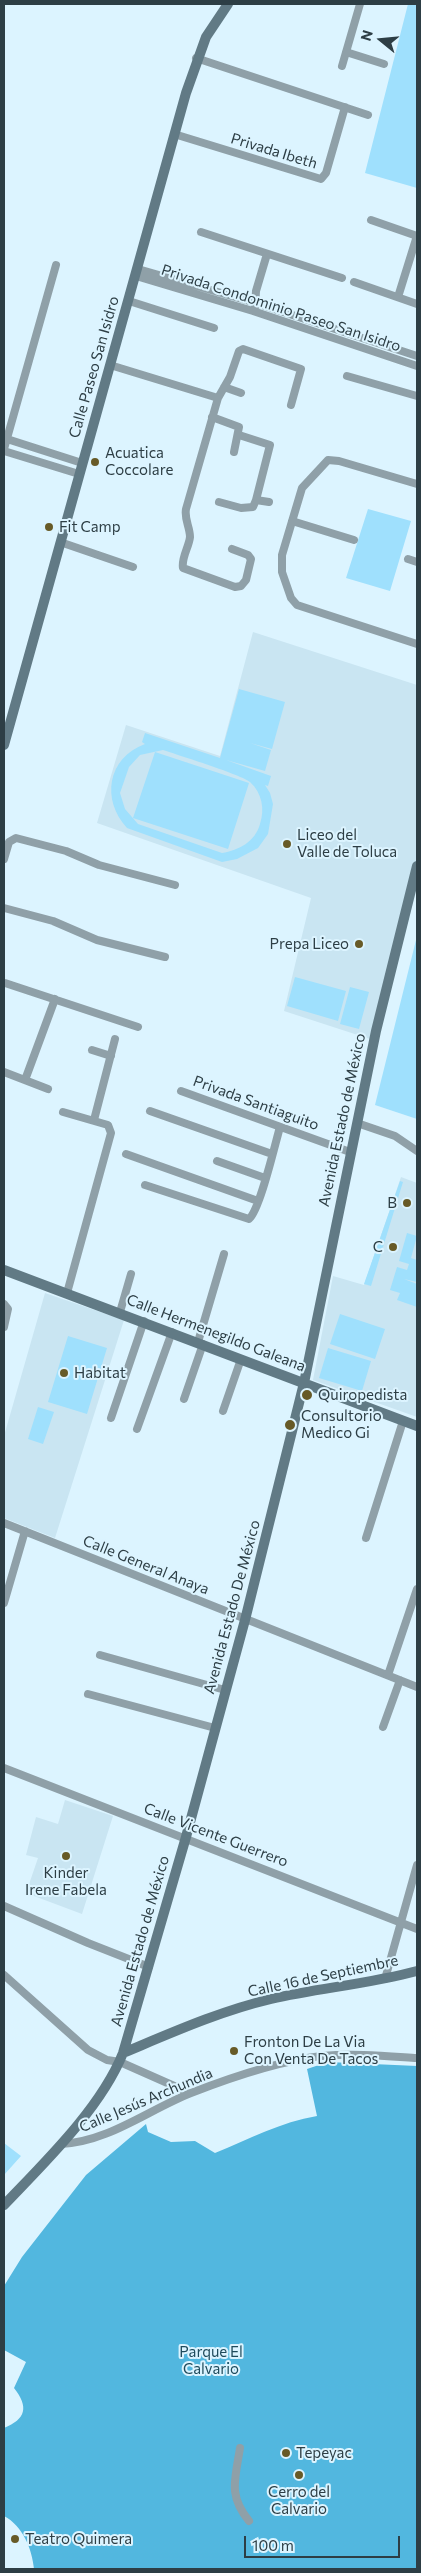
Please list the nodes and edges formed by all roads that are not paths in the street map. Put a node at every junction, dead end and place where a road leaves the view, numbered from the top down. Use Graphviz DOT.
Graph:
graph roads {
  1 [pos="360,4"];
  2 [pos="225,5"];
  3 [pos="346,52"];
  4 [pos="196,58"];
  5 [pos="384,64"];
  6 [pos="342,66"];
  7 [pos="345,107"];
  8 [pos="368,115"];
  9 [pos="174,134"];
  10 [pos="371,220"];
  11 [pos="201,232"];
  12 [pos="417,236"];
  13 [pos="267,254"];
  14 [pos="56,265"];
  15 [pos="137,273"];
  16 [pos="342,278"];
  17 [pos="354,282"];
  18 [pos="398,297"];
  19 [pos="129,301"];
  20 [pos="417,304"];
  21 [pos="255,307"];
  22 [pos="214,328"];
  23 [pos="417,356"];
  24 [pos="110,364"];
  25 [pos="417,366"];
  26 [pos="347,376"];
  27 [pos="224,386"];
  28 [pos="241,393"];
  29 [pos="417,396"];
  30 [pos="218,398"];
  31 [pos="290,405"];
  32 [pos="212,417"];
  33 [pos="239,435"];
  34 [pos="7,439"];
  35 [pos="4,450"];
  36 [pos="234,452"];
  37 [pos="82,463"];
  38 [pos="79,474"];
  39 [pos="417,484"];
  40 [pos="256,500"];
  41 [pos="219,502"];
  42 [pos="268,502"];
  43 [pos="292,521"];
  44 [pos="354,540"];
  45 [pos="60,542"];
  46 [pos="232,549"];
  47 [pos="408,559"];
  48 [pos="417,562"];
  49 [pos="133,567"];
  50 [pos="417,644"];
  51 [pos="4,745"];
  52 [pos="4,859"];
  53 [pos="417,866"];
  54 [pos="176,885"];
  55 [pos="4,908"];
  56 [pos="165,957"];
  57 [pos="5,982"];
  58 [pos="55,999"];
  59 [pos="138,1027"];
  60 [pos="115,1039"];
  61 [pos="92,1050"];
  62 [pos="111,1056"];
  63 [pos="4,1072"];
  64 [pos="25,1080"];
  65 [pos="48,1088"];
  66 [pos="181,1091"];
  67 [pos="62,1112"];
  68 [pos="150,1112"];
  69 [pos="94,1120"];
  70 [pos="357,1123"];
  71 [pos="280,1128"];
  72 [pos="417,1151"];
  73 [pos="350,1152"];
  74 [pos="126,1154"];
  75 [pos="272,1154"];
  76 [pos="217,1161"];
  77 [pos="265,1178"];
  78 [pos="145,1185"];
  79 [pos="258,1201"];
  80 [pos="224,1254"];
  81 [pos="4,1270"];
  82 [pos="131,1274"];
  83 [pos="67,1293"];
  84 [pos="4,1304"];
  85 [pos="120,1312"];
  86 [pos="144,1321"];
  87 [pos="4,1327"];
  88 [pos="172,1332"];
  89 [pos="200,1343"];
  90 [pos="241,1359"];
  91 [pos="304,1383"];
  92 [pos="184,1399"];
  93 [pos="223,1411"];
  94 [pos="111,1418"];
  95 [pos="403,1421"];
  96 [pos="417,1426"];
  97 [pos="137,1429"];
  98 [pos="4,1523"];
  99 [pos="25,1531"];
  100 [pos="366,1538"];
  101 [pos="417,1589"];
  102 [pos="4,1603"];
  103 [pos="245,1620"];
  104 [pos="100,1655"];
  105 [pos="388,1675"];
  106 [pos="400,1680"];
  107 [pos="417,1687"];
  108 [pos="225,1690"];
  109 [pos="88,1694"];
  110 [pos="383,1727"];
  111 [pos="215,1728"];
  112 [pos="4,1768"];
  113 [pos="186,1837"];
  114 [pos="417,1865"];
  115 [pos="4,1906"];
  116 [pos="401,1922"];
  117 [pos="417,1929"];
  118 [pos="149,1967"];
  119 [pos="417,1971"];
  120 [pos="4,1975"];
  121 [pos="385,1980"];
  122 [pos="121,2057"];
  123 [pos="417,2058"];
  124 [pos="190,2093"];
  125 [pos="61,2144"];
  126 [pos="4,2205"];
  127 [pos="240,2448"];
  128 [pos="249,2521"];
  1 -- 3 [label="street"];
  2 -- 4 [label="main road, Calle Paseo San Isidro"];
  3 -- 5 [label="street"];
  3 -- 6 [label="street"];
  4 -- 7 [label="street"];
  4 -- 9 [label="main road, Calle Paseo San Isidro"];
  7 -- 8 [label="street"];
  7 -- 9 [label="street, Privada Ibeth"];
  9 -- 15 [label="main road, Calle Paseo San Isidro"];
  10 -- 12 [label="street"];
  11 -- 13 [label="street"];
  12 -- 18 [label="street"];
  13 -- 16 [label="street"];
  13 -- 21 [label="street"];
  14 -- 34 [label="street"];
  15 -- 19 [label="main road, Calle Paseo San Isidro"];
  15 -- 21 [label="street, Privada Condominio Paseo San Isidro"];
  17 -- 18 [label="street"];
  18 -- 20 [label="street"];
  19 -- 22 [label="street"];
  19 -- 24 [label="main road, Calle Paseo San Isidro"];
  21 -- 23 [label="street, Privada Condominio Paseo San Isidro"];
  21 -- 25 [label="street, Privada Condominio Paseo San Isidro"];
  24 -- 30 [label="street"];
  24 -- 37 [label="main road, Calle Paseo San Isidro"];
  26 -- 29 [label="street"];
  27 -- 28 [label="street"];
  27 -- 30 [label="street"];
  27 -- 31 [label="street"];
  30 -- 32 [label="street"];
  32 -- 33 [label="street"];
  32 -- 46 [label="street"];
  33 -- 36 [label="street"];
  33 -- 40 [label="street"];
  34 -- 35 [label="street"];
  34 -- 37 [label="street"];
  35 -- 38 [label="street"];
  37 -- 38 [label="main road, Calle Paseo San Isidro"];
  38 -- 45 [label="main road, Calle Paseo San Isidro"];
  39 -- 43 [label="street"];
  40 -- 41 [label="street"];
  40 -- 42 [label="street"];
  43 -- 44 [label="street"];
  43 -- 50 [label="street"];
  45 -- 49 [label="street"];
  45 -- 51 [label="main road, Calle Paseo San Isidro"];
  47 -- 48 [label="street"];
  52 -- 54 [label="street"];
  53 -- 70 [label="main road, Avenida Estado de México"];
  55 -- 56 [label="street"];
  57 -- 58 [label="street"];
  58 -- 59 [label="street"];
  58 -- 64 [label="street"];
  60 -- 62 [label="street"];
  61 -- 62 [label="street"];
  62 -- 69 [label="street"];
  63 -- 64 [label="street"];
  64 -- 65 [label="street"];
  66 -- 71 [label="street, Privada Santiaguito"];
  67 -- 69 [label="street"];
  68 -- 75 [label="street"];
  69 -- 83 [label="street"];
  70 -- 72 [label="street"];
  70 -- 73 [label="main road, Avenida Estado de México"];
  71 -- 73 [label="street, Privada Santiaguito"];
  71 -- 75 [label="street"];
  73 -- 91 [label="main road, Avenida Estado de México"];
  74 -- 79 [label="street"];
  75 -- 77 [label="street"];
  76 -- 77 [label="street"];
  77 -- 79 [label="street"];
  78 -- 79 [label="street"];
  80 -- 89 [label="street"];
  81 -- 83 [label="main road, Calle Hermenegildo Galeana"];
  82 -- 85 [label="street"];
  83 -- 85 [label="main road, Calle Hermenegildo Galeana"];
  84 -- 87 [label="street"];
  85 -- 86 [label="main road, Calle Hermenegildo Galeana"];
  86 -- 88 [label="main road, Calle Hermenegildo Galeana"];
  86 -- 94 [label="street"];
  88 -- 89 [label="main road, Calle Hermenegildo Galeana"];
  88 -- 97 [label="street"];
  89 -- 90 [label="main road, Calle Hermenegildo Galeana"];
  89 -- 92 [label="street"];
  90 -- 91 [label="main road, Calle Hermenegildo Galeana"];
  90 -- 93 [label="street"];
  91 -- 95 [label="main road, Calle Hermenegildo Galeana"];
  91 -- 103 [label="main road, Avenida Estado De México"];
  95 -- 96 [label="main road, Calle Hermenegildo Galeana"];
  95 -- 100 [label="street"];
  98 -- 99 [label="street, Calle General Anaya"];
  99 -- 102 [label="street"];
  99 -- 103 [label="street, Calle General Anaya"];
  101 -- 105 [label="street"];
  103 -- 105 [label="street, Calle General Anaya"];
  103 -- 108 [label="main road, Avenida Estado De México"];
  104 -- 108 [label="street"];
  105 -- 106 [label="street, Calle General Anaya"];
  106 -- 107 [label="street, Calle General Anaya"];
  106 -- 110 [label="street"];
  108 -- 111 [label="main road, Avenida Estado De México"];
  109 -- 111 [label="street"];
  111 -- 113 [label="main road, Avenida Estado De México"];
  112 -- 113 [label="street, Calle Vicente Guerrero"];
  113 -- 116 [label="street, Calle Vicente Guerrero"];
  113 -- 118 [label="main road, Avenida Estado de México"];
  114 -- 116 [label="street"];
  115 -- 118 [label="street"];
  116 -- 117 [label="street, Calle Vicente Guerrero"];
  116 -- 121 [label="street"];
  118 -- 122 [label="main road, Avenida Estado de México"];
  119 -- 121 [label="main road, Calle 16 de Septiembre"];
  120 -- 122 [label="street"];
  121 -- 122 [label="main road, Calle 16 de Septiembre"];
  122 -- 124 [label="street"];
  122 -- 125 [label="main road"];
  123 -- 124 [label="street, Calle Jesús Archundia"];
  124 -- 125 [label="street, Calle Jesús Archundia"];
  125 -- 126 [label="main road"];
  127 -- 128 [label="street"];
}
